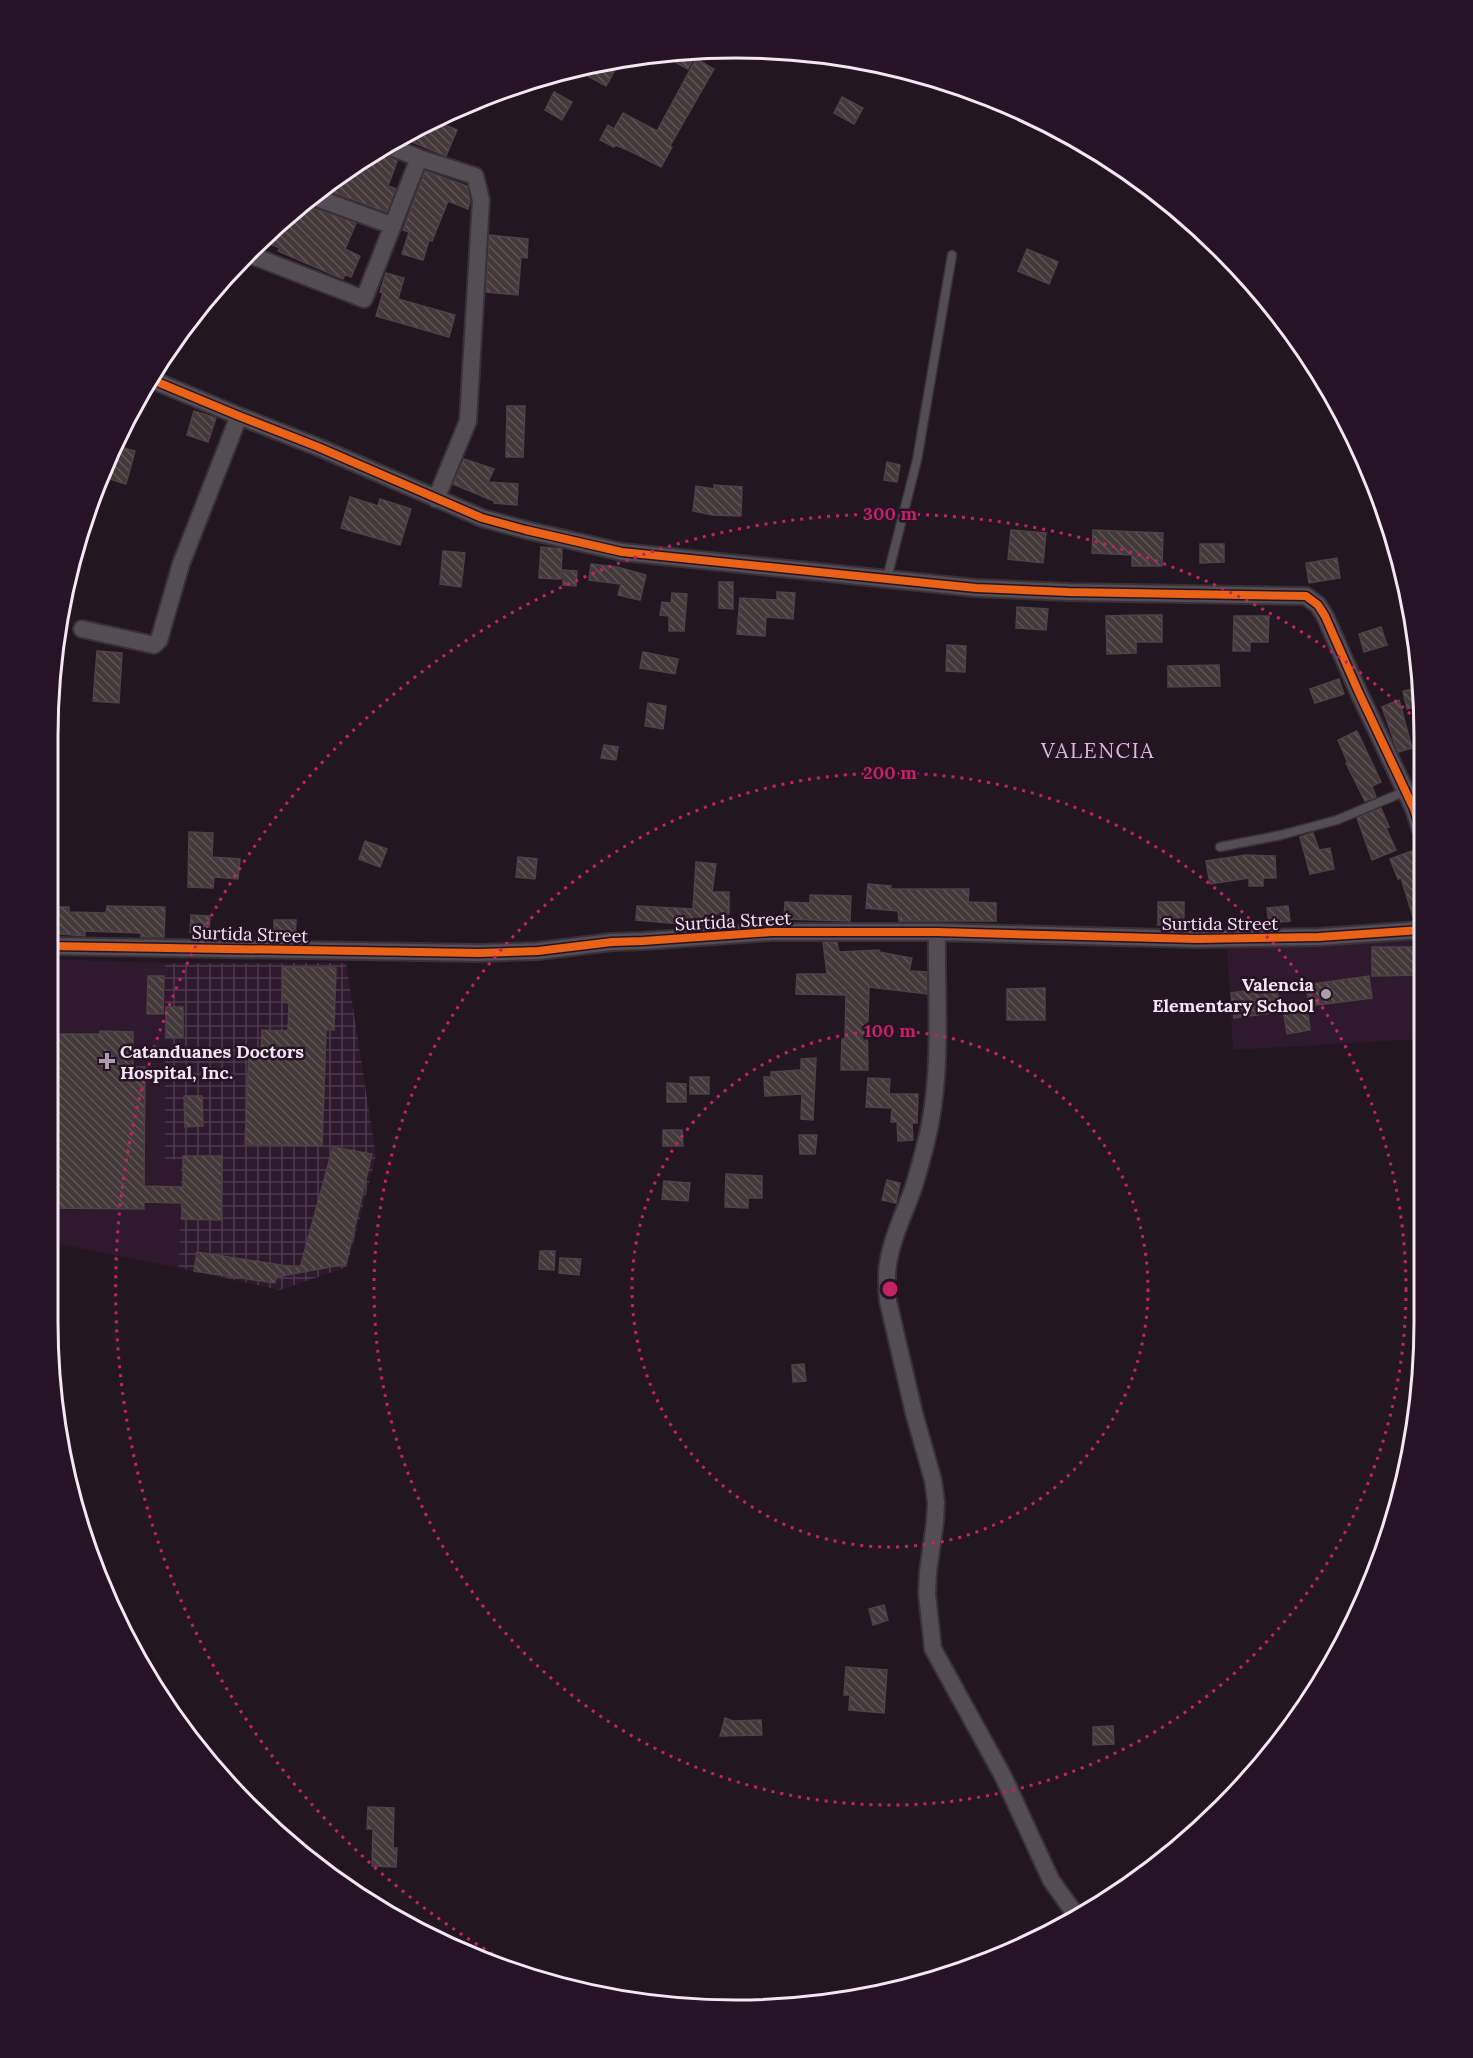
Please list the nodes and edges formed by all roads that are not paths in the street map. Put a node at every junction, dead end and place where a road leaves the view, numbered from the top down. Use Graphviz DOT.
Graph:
graph roads {
  1 [pos="397,150"];
  2 [pos="418,158"];
  3 [pos="323,200"];
  4 [pos="391,225"];
  5 [pos="952,255"];
  6 [pos="257,257"];
  7 [pos="158,382"];
  8 [pos="239,416"];
  9 [pos="436,499"];
  10 [pos="887,578"];
  11 [pos="82,628"];
  12 [pos="1406,791"];
  13 [pos="1414,804"];
  14 [pos="1220,847"];
  15 [pos="1414,930"];
  16 [pos="937,932"];
  17 [pos="58,946"];
  18 [pos="1073,1911"];
  1 -- 2 [label="street"];
  2 -- 4 [label="street"];
  2 -- 9 [label="street"];
  3 -- 4 [label="street"];
  4 -- 6 [label="street"];
  5 -- 10 [label="lane"];
  7 -- 8 [label="street"];
  8 -- 9 [label="street"];
  8 -- 11 [label="street"];
  9 -- 10 [label="street"];
  10 -- 12 [label="street"];
  12 -- 13 [label="street"];
  12 -- 14 [label="lane"];
  15 -- 16 [label="street, Surtida Street"];
  16 -- 17 [label="street, Surtida Street"];
  16 -- 18 [label="street"];
}
